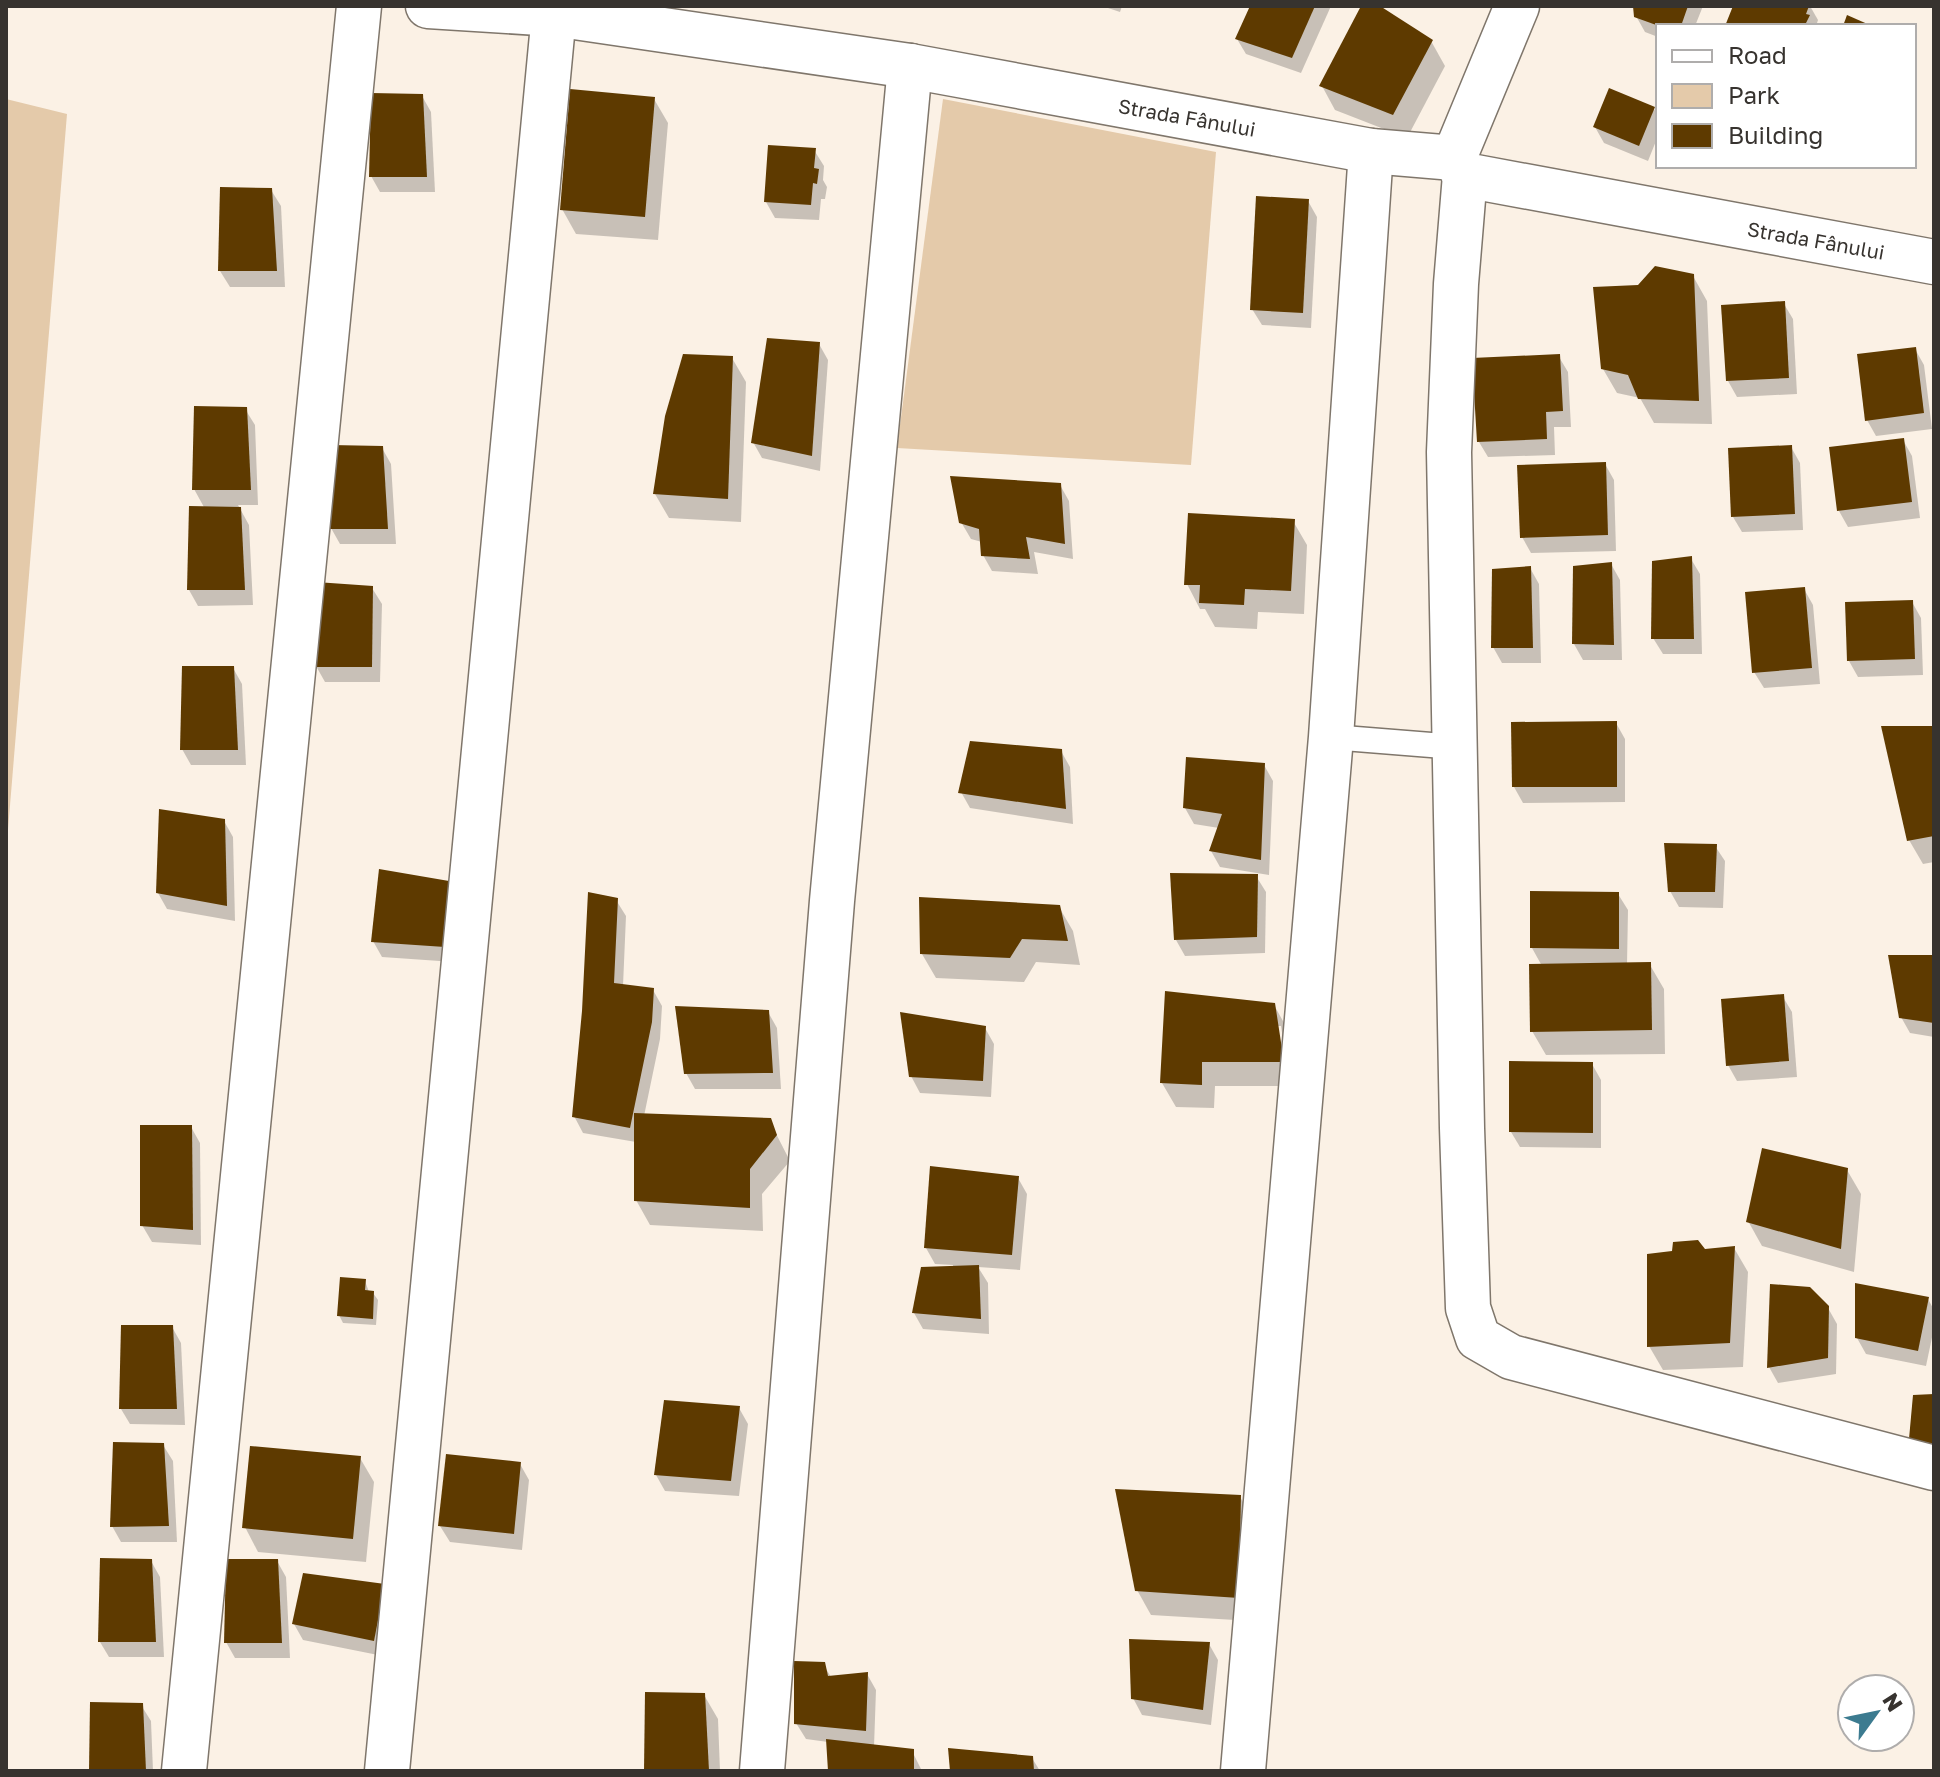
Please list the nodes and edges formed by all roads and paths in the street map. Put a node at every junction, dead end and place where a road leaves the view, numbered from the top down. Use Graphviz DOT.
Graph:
graph roads {
  1 [pos="359,6"];
  2 [pos="428,6"];
  3 [pos="1517,6"];
  4 [pos="554,14"];
  5 [pos="910,66"];
  6 [pos="1371,151"];
  7 [pos="1459,167"];
  8 [pos="1933,272"];
  9 [pos="1331,737"];
  10 [pos="1456,747"];
  11 [pos="1934,1468"];
  12 [pos="184,1771"];
  13 [pos="387,1771"];
  14 [pos="762,1771"];
  15 [pos="1243,1771"];
  1 -- 12 [label="street"];
  2 -- 4 [label="street, Strada Fânului"];
  3 -- 7 [label="street"];
  4 -- 5 [label="street, Strada Fânului"];
  4 -- 13 [label="street"];
  5 -- 6 [label="street, Strada Fânului"];
  5 -- 14 [label="street"];
  6 -- 7 [label="street, Strada Fânului"];
  6 -- 9 [label="street"];
  7 -- 8 [label="street, Strada Fânului"];
  7 -- 10 [label="street"];
  9 -- 10 [label="lane"];
  9 -- 15 [label="street"];
  10 -- 11 [label="street"];
}
